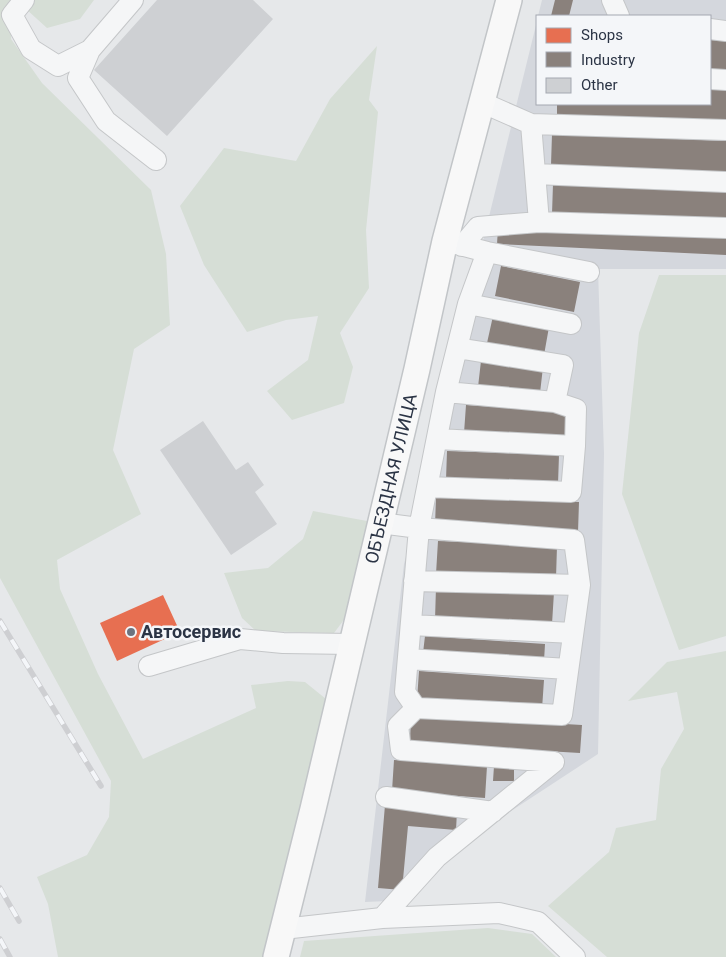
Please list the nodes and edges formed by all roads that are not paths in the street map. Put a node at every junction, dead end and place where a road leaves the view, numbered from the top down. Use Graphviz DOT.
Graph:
graph roads {
  1 [pos="24,0"];
  2 [pos="132,0"];
  3 [pos="509,0"];
  4 [pos="612,0"];
  5 [pos="619,15"];
  6 [pos="711,30"];
  7 [pos="726,31"];
  8 [pos="90,50"];
  9 [pos="711,79"];
  10 [pos="726,80"];
  11 [pos="481,102"];
  12 [pos="530,124"];
  13 [pos="726,130"];
  14 [pos="156,160"];
  15 [pos="535,174"];
  16 [pos="726,182"];
  17 [pos="539,222"];
  18 [pos="726,228"];
  19 [pos="454,244"];
  20 [pos="487,252"];
  21 [pos="589,272"];
  22 [pos="468,304"];
  23 [pos="571,324"];
  24 [pos="457,348"];
  25 [pos="446,392"];
  26 [pos="555,402"];
  27 [pos="437,439"];
  28 [pos="575,446"];
  29 [pos="427,487"];
  30 [pos="380,522"];
  31 [pos="419,528"];
  32 [pos="414,581"];
  33 [pos="580,585"];
  34 [pos="410,625"];
  35 [pos="573,633"];
  36 [pos="351,644"];
  37 [pos="408,659"];
  38 [pos="150,666"];
  39 [pos="568,669"];
  40 [pos="416,708"];
  41 [pos="386,797"];
  42 [pos="493,812"];
  43 [pos="382,918"];
  44 [pos="283,929"];
  45 [pos="276,957"];
  46 [pos="575,957"];
  1 -- 8 [label="lane"];
  2 -- 8 [label="lane"];
  3 -- 11 [label="main road, ОБЪЕЗДНАЯ УЛИЦА"];
  4 -- 5 [label="lane"];
  6 -- 7 [label="lane"];
  8 -- 14 [label="lane"];
  9 -- 10 [label="lane"];
  11 -- 12 [label="lane"];
  11 -- 19 [label="main road, ОБЪЕЗДНАЯ УЛИЦА"];
  12 -- 13 [label="lane"];
  12 -- 15 [label="lane"];
  15 -- 16 [label="lane"];
  15 -- 17 [label="lane"];
  17 -- 18 [label="lane"];
  17 -- 19 [label="lane"];
  19 -- 20 [label="lane"];
  19 -- 30 [label="main road, ОБЪЕЗДНАЯ УЛИЦА"];
  20 -- 21 [label="lane"];
  20 -- 22 [label="lane"];
  22 -- 23 [label="lane"];
  22 -- 24 [label="lane"];
  24 -- 25 [label="lane"];
  24 -- 26 [label="lane"];
  25 -- 26 [label="lane"];
  25 -- 27 [label="lane"];
  26 -- 28 [label="lane"];
  27 -- 28 [label="lane"];
  27 -- 29 [label="lane"];
  28 -- 29 [label="lane"];
  29 -- 31 [label="lane"];
  30 -- 31 [label="lane"];
  30 -- 36 [label="main road, ОБЪЕЗДНАЯ УЛИЦА"];
  31 -- 32 [label="lane"];
  31 -- 33 [label="lane"];
  32 -- 33 [label="lane"];
  32 -- 34 [label="lane"];
  33 -- 35 [label="lane"];
  34 -- 35 [label="lane"];
  34 -- 37 [label="lane"];
  35 -- 39 [label="lane"];
  36 -- 38 [label="lane"];
  36 -- 44 [label="main road, ОБЪЕЗДНАЯ УЛИЦА"];
  37 -- 39 [label="lane"];
  37 -- 40 [label="lane"];
  39 -- 40 [label="lane"];
  40 -- 42 [label="lane"];
  41 -- 42 [label="lane"];
  42 -- 43 [label="lane"];
  43 -- 44 [label="lane"];
  43 -- 46 [label="lane"];
  44 -- 45 [label="main road, ОБЪЕЗДНАЯ УЛИЦА"];
}
